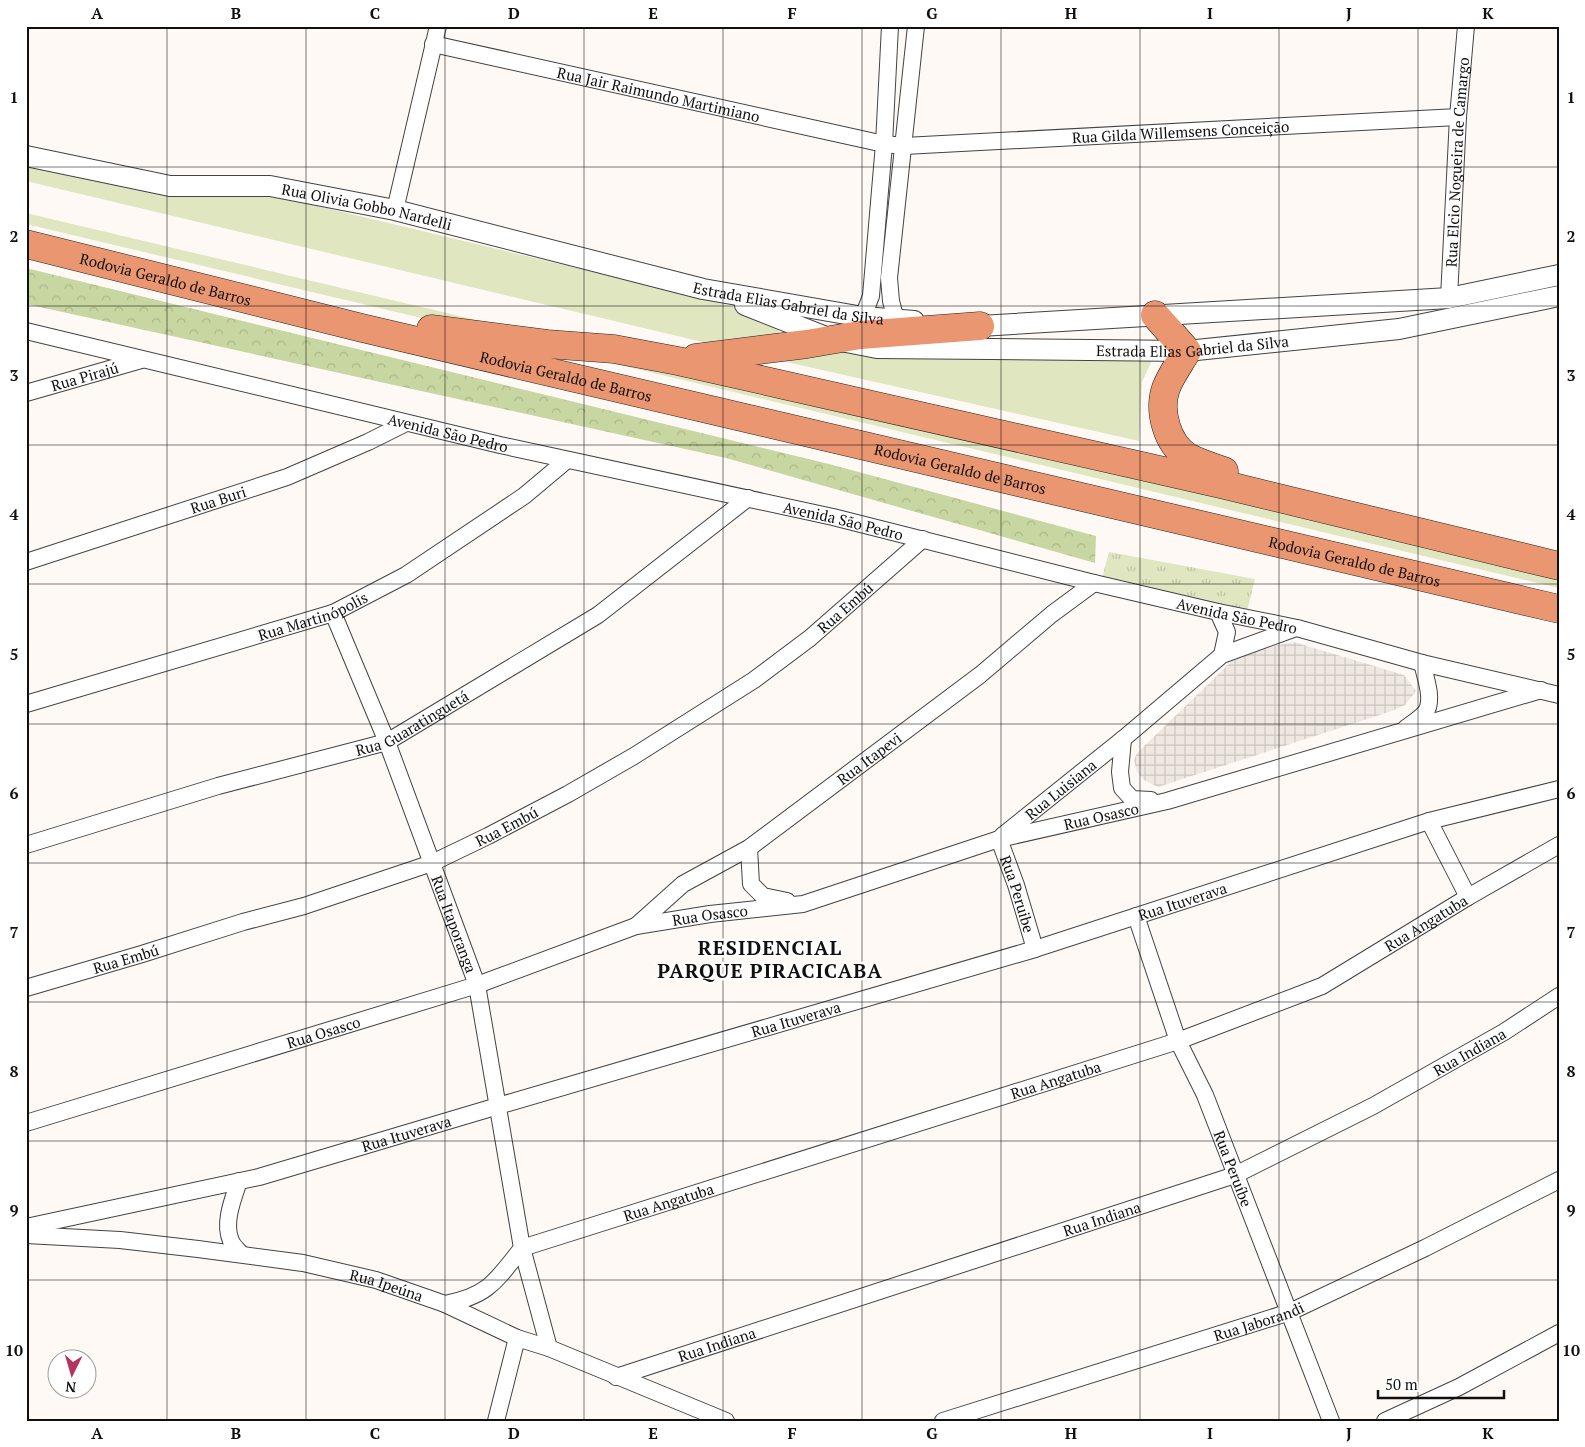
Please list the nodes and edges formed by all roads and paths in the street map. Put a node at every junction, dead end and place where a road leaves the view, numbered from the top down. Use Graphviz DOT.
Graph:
graph roads {
  1 [pos="438,26"];
  2 [pos="890,26"];
  3 [pos="916,26"];
  4 [pos="1466,26"];
  5 [pos="434,44"];
  6 [pos="1458,117"];
  7 [pos="884,144"];
  8 [pos="904,146"];
  9 [pos="26,156"];
  10 [pos="395,210"];
  11 [pos="26,244"];
  12 [pos="1559,275"];
  13 [pos="703,289"];
  14 [pos="1559,296"];
  15 [pos="1449,298"];
  16 [pos="863,316"];
  17 [pos="1156,316"];
  18 [pos="896,320"];
  19 [pos="980,326"];
  20 [pos="362,328"];
  21 [pos="26,331"];
  22 [pos="831,339"];
  23 [pos="1187,351"];
  24 [pos="144,359"];
  25 [pos="678,361"];
  26 [pos="26,393"];
  27 [pos="406,422"];
  28 [pos="567,460"];
  29 [pos="748,498"];
  30 [pos="1364,518"];
  31 [pos="923,539"];
  32 [pos="26,562"];
  33 [pos="1559,566"];
  34 [pos="1094,583"];
  35 [pos="1559,609"];
  36 [pos="1218,612"];
  37 [pos="333,613"];
  38 [pos="1297,628"];
  39 [pos="1222,655"];
  40 [pos="1422,663"];
  41 [pos="1541,690"];
  42 [pos="1559,695"];
  43 [pos="26,704"];
  44 [pos="1400,733"];
  45 [pos="1123,739"];
  46 [pos="387,742"];
  47 [pos="1558,790"];
  48 [pos="1167,801"];
  49 [pos="1429,821"];
  50 [pos="999,839"];
  51 [pos="26,845"];
  52 [pos="1559,845"];
  53 [pos="749,848"];
  54 [pos="432,863"];
  55 [pos="1468,897"];
  56 [pos="804,904"];
  57 [pos="1136,916"];
  58 [pos="636,926"];
  59 [pos="1035,949"];
  60 [pos="477,985"];
  61 [pos="26,988"];
  62 [pos="1559,996"];
  63 [pos="1178,1040"];
  64 [pos="498,1106"];
  65 [pos="26,1123"];
  66 [pos="1235,1175"];
  67 [pos="1559,1180"];
  68 [pos="240,1182"];
  69 [pos="26,1227"];
  70 [pos="26,1235"];
  71 [pos="522,1248"];
  72 [pos="241,1254"];
  73 [pos="445,1304"];
  74 [pos="1290,1312"];
  75 [pos="1559,1333"];
  76 [pos="517,1338"];
  77 [pos="549,1348"];
  78 [pos="616,1377"];
  79 [pos="496,1421"];
  80 [pos="726,1421"];
  81 [pos="943,1421"];
  82 [pos="1331,1421"];
  83 [pos="1384,1421"];
  1 -- 5 [label="street"];
  2 -- 7 [label="street"];
  3 -- 8 [label="street"];
  4 -- 6 [label="street, Rua Elcio Nogueira de Camargo"];
  5 -- 7 [label="street, Rua Jair Raimundo Martimiano"];
  5 -- 10 [label="street"];
  6 -- 8 [label="street, Rua Gilda Willemsens Conceição"];
  6 -- 15 [label="street, Rua Elcio Nogueira de Camargo"];
  7 -- 8 [label="street, Rua Jair Raimundo Martimiano"];
  7 -- 16 [label="street"];
  8 -- 18 [label="street"];
  9 -- 10 [label="street, Rua Olivia Gobbo Nardelli"];
  10 -- 13 [label="street, Rua Olivia Gobbo Nardelli"];
  11 -- 20 [label="highway, Rodovia Geraldo de Barros"];
  12 -- 15 [label="street, Estrada Elias Gabriel da Silva"];
  13 -- 16 [label="street, Estrada Elias Gabriel da Silva"];
  13 -- 22 [label="street, Estrada Elias Gabriel da Silva"];
  14 -- 23 [label="street, Estrada Elias Gabriel da Silva"];
  15 -- 17 [label="street, Estrada Elias Gabriel da Silva"];
  16 -- 18 [label="street, Estrada Elias Gabriel da Silva"];
  17 -- 19 [label="street, Estrada Elias Gabriel da Silva"];
  17 -- 23 [label="highway"];
  18 -- 19 [label="street, Estrada Elias Gabriel da Silva"];
  19 -- 22 [label="highway"];
  20 -- 25 [label="highway, Rodovia Geraldo de Barros"];
  20 -- 35 [label="highway, Rodovia Geraldo de Barros"];
  21 -- 24 [label="street, Avenida São Pedro"];
  22 -- 23 [label="street, Estrada Elias Gabriel da Silva"];
  22 -- 25 [label="highway"];
  23 -- 30 [label="highway"];
  24 -- 26 [label="street, Rua Pirajú"];
  24 -- 27 [label="street, Avenida São Pedro"];
  25 -- 30 [label="highway, Rodovia Geraldo de Barros"];
  27 -- 28 [label="street, Avenida São Pedro"];
  27 -- 32 [label="street, Rua Buri"];
  28 -- 29 [label="street, Avenida São Pedro"];
  28 -- 37 [label="street, Rua Martinópolis"];
  29 -- 31 [label="street, Avenida São Pedro"];
  29 -- 46 [label="street, Rua Guaratinguetá"];
  30 -- 33 [label="highway, Rodovia Geraldo de Barros"];
  31 -- 34 [label="street, Avenida São Pedro"];
  31 -- 54 [label="street, Rua Embú"];
  34 -- 36 [label="street, Avenida São Pedro"];
  34 -- 53 [label="street, Rua Itapevi"];
  36 -- 38 [label="street, Avenida São Pedro"];
  36 -- 39 [label="street"];
  37 -- 43 [label="street, Rua Martinópolis"];
  37 -- 46 [label="street, Rua Itaporanga"];
  38 -- 39 [label="street, Rua Luisiana"];
  38 -- 40 [label="street, Avenida São Pedro"];
  39 -- 45 [label="street, Rua Luisiana"];
  40 -- 41 [label="street, Avenida São Pedro"];
  40 -- 44 [label="street, Rua Osasco"];
  41 -- 42 [label="street, Avenida São Pedro"];
  41 -- 44 [label="street, Rua Osasco"];
  44 -- 48 [label="street, Rua Osasco"];
  45 -- 48 [label="street, Rua Luisiana"];
  45 -- 50 [label="street, Rua Luisiana"];
  46 -- 51 [label="street, Rua Guaratinguetá"];
  46 -- 54 [label="street, Rua Itaporanga"];
  47 -- 49 [label="street, Rua Ituverava"];
  48 -- 50 [label="street, Rua Osasco"];
  49 -- 55 [label="street"];
  49 -- 57 [label="street, Rua Ituverava"];
  50 -- 56 [label="street, Rua Osasco"];
  50 -- 59 [label="street, Rua Peruibe"];
  52 -- 55 [label="street, Rua Angatuba"];
  53 -- 56 [label="street"];
  53 -- 58 [label="street, Rua Itapevi"];
  54 -- 60 [label="street, Rua Itaporanga"];
  54 -- 61 [label="street, Rua Embú"];
  55 -- 63 [label="street, Rua Angatuba"];
  56 -- 58 [label="street, Rua Osasco"];
  57 -- 59 [label="street, Rua Ituverava"];
  57 -- 63 [label="street, Rua Peruíbe"];
  58 -- 60 [label="street, Rua Osasco"];
  59 -- 64 [label="street, Rua Ituverava"];
  60 -- 64 [label="street, Rua Itaporanga"];
  60 -- 65 [label="street, Rua Osasco"];
  62 -- 66 [label="street, Rua Indiana"];
  63 -- 66 [label="street, Rua Peruíbe"];
  63 -- 71 [label="street, Rua Angatuba"];
  64 -- 68 [label="street, Rua Ituverava"];
  64 -- 71 [label="street, Rua Itaporanga"];
  66 -- 74 [label="street, Rua Peruíbe"];
  66 -- 78 [label="street, Rua Indiana"];
  67 -- 74 [label="street, Rua Jaborandi"];
  68 -- 69 [label="street, Rua Ituverava"];
  68 -- 72 [label="street"];
  70 -- 72 [label="street, Rua Ipeúna"];
  71 -- 73 [label="street"];
  71 -- 77 [label="street, Rua Itaporanga"];
  72 -- 73 [label="street, Rua Ipeúna"];
  73 -- 76 [label="street, Rua Ipeúna"];
  74 -- 81 [label="street, Rua Jaborandi"];
  74 -- 82 [label="street, Rua Peruíbe"];
  75 -- 83 [label="street"];
  76 -- 77 [label="street, Rua Ipeúna"];
  76 -- 79 [label="street"];
  77 -- 78 [label="street, Rua Ipeúna"];
  78 -- 80 [label="street, Rua Ipeúna"];
}
